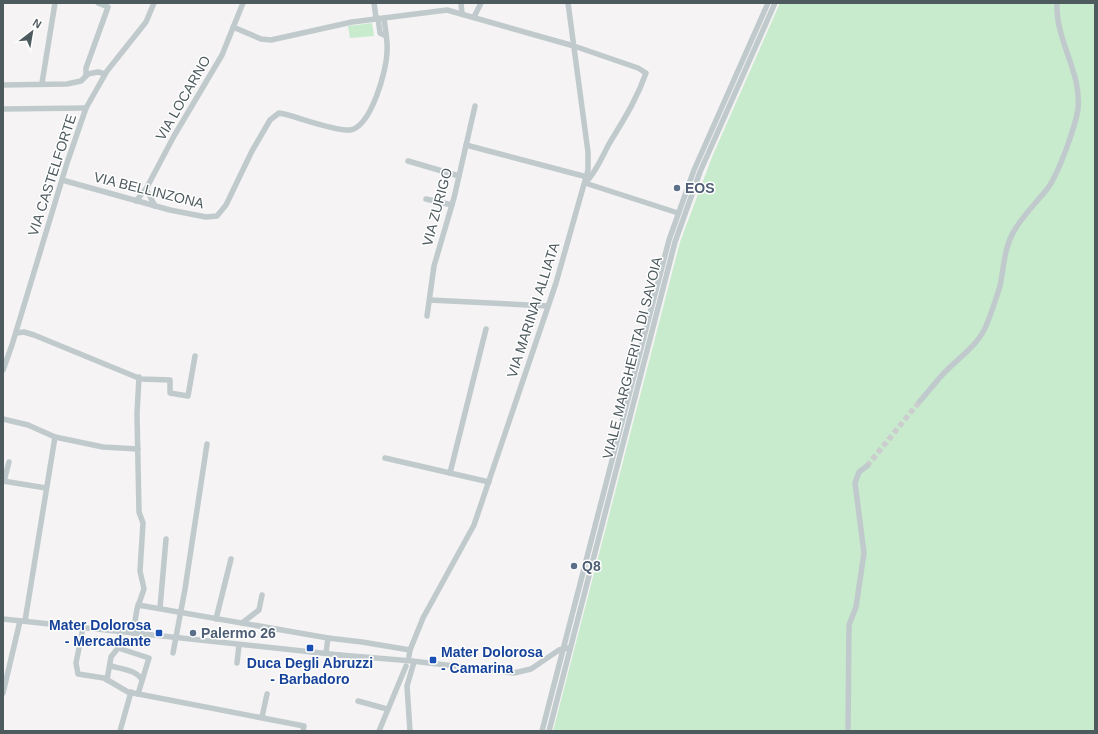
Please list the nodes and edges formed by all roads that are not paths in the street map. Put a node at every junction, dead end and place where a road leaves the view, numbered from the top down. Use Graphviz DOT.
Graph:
graph roads {
  1 [pos="55,3"];
  2 [pos="98,3"];
  3 [pos="154,3"];
  4 [pos="243,3"];
  5 [pos="374,3"];
  6 [pos="461,3"];
  7 [pos="481,3"];
  8 [pos="568,3"];
  9 [pos="768,3"];
  10 [pos="775,3"];
  11 [pos="1057,3"];
  12 [pos="462,14"];
  13 [pos="474,17"];
  14 [pos="379,18"];
  15 [pos="233,27"];
  16 [pos="574,46"];
  17 [pos="105,74"];
  18 [pos="86,76"];
  19 [pos="42,83"];
  20 [pos="3,85"];
  21 [pos="475,106"];
  22 [pos="86,108"];
  23 [pos="3,109"];
  24 [pos="466,145"];
  25 [pos="408,161"];
  26 [pos="459,176"];
  27 [pos="62,180"];
  28 [pos="586,180"];
  29 [pos="146,189"];
  30 [pos="426,200"];
  31 [pos="136,201"];
  32 [pos="452,205"];
  33 [pos="155,206"];
  34 [pos="678,213"];
  35 [pos="430,300"];
  36 [pos="548,306"];
  37 [pos="427,316"];
  38 [pos="486,329"];
  39 [pos="16,333"];
  40 [pos="195,356"];
  41 [pos="3,370"];
  42 [pos="139,377"];
  43 [pos="920,401"];
  44 [pos="3,419"];
  45 [pos="55,437"];
  46 [pos="207,444"];
  47 [pos="138,449"];
  48 [pos="385,458"];
  49 [pos="9,462"];
  50 [pos="867,466"];
  51 [pos="450,473"];
  52 [pos="4,481"];
  53 [pos="489,482"];
  54 [pos="46,488"];
  55 [pos="166,539"];
  56 [pos="232,559"];
  57 [pos="262,595"];
  58 [pos="138,605"];
  59 [pos="160,608"];
  60 [pos="181,612"];
  61 [pos="3,619"];
  62 [pos="216,619"];
  63 [pos="23,621"];
  64 [pos="242,623"];
  65 [pos="83,628"];
  66 [pos="120,632"];
  67 [pos="133,633"];
  68 [pos="176,638"];
  69 [pos="328,638"];
  70 [pos="239,645"];
  71 [pos="118,648"];
  72 [pos="410,650"];
  73 [pos="567,650"];
  74 [pos="173,653"];
  75 [pos="326,654"];
  76 [pos="412,660"];
  77 [pos="237,663"];
  78 [pos="111,666"];
  79 [pos="406,666"];
  80 [pos="108,680"];
  81 [pos="142,680"];
  82 [pos="130,692"];
  83 [pos="3,693"];
  84 [pos="138,694"];
  85 [pos="267,694"];
  86 [pos="358,701"];
  87 [pos="387,709"];
  88 [pos="262,717"];
  89 [pos="120,731"];
  90 [pos="303,731"];
  91 [pos="379,731"];
  92 [pos="410,731"];
  93 [pos="542,731"];
  94 [pos="549,731"];
  95 [pos="848,731"];
  1 -- 19 [label="street"];
  2 -- 18 [label="street"];
  3 -- 17 [label="street, VIA CASTELFORTE"];
  4 -- 15 [label="street, VIA LOCARNO"];
  5 -- 14 [label="street"];
  6 -- 12 [label="street"];
  7 -- 13 [label="street"];
  8 -- 16 [label="street"];
  9 -- 34 [label="street, VIALE MARGHERITA DI SAVOIA"];
  10 -- 73 [label="street, VIALE MARGHERITA DI SAVOIA"];
  11 -- 43 [label="street"];
  12 -- 13 [label="street, VIA MARINAI ALLIATA"];
  12 -- 14 [label="street, VIA MARINAI ALLIATA"];
  13 -- 16 [label="street, VIA MARINAI ALLIATA"];
  14 -- 15 [label="street, VIA MARINAI ALLIATA"];
  14 -- 33 [label="street, VIA BELLINZONA"];
  15 -- 29 [label="street, VIA LOCARNO"];
  16 -- 28 [label="street"];
  16 -- 28 [label="street, VIA MARINAI ALLIATA"];
  17 -- 18 [label="street"];
  17 -- 22 [label="street, VIA CASTELFORTE"];
  18 -- 19 [label="street"];
  19 -- 20 [label="street"];
  21 -- 24 [label="street, VIA ZURIGO"];
  22 -- 23 [label="street"];
  22 -- 27 [label="street, VIA CASTELFORTE"];
  24 -- 26 [label="street, VIA ZURIGO"];
  24 -- 28 [label="street"];
  25 -- 26 [label="street"];
  26 -- 32 [label="street, VIA ZURIGO"];
  27 -- 31 [label="street, VIA BELLINZONA"];
  27 -- 39 [label="street, VIA CASTELFORTE"];
  28 -- 34 [label="street"];
  28 -- 36 [label="street, VIA MARINAI ALLIATA"];
  29 -- 31 [label="street, VIA LOCARNO"];
  29 -- 33 [label="street"];
  30 -- 32 [label="street"];
  31 -- 33 [label="street, VIA BELLINZONA"];
  32 -- 35 [label="street, VIA ZURIGO"];
  34 -- 73 [label="street, VIALE MARGHERITA DI SAVOIA"];
  35 -- 36 [label="street"];
  35 -- 37 [label="street, VIA ZURIGO"];
  36 -- 53 [label="street, VIA MARINAI ALLIATA"];
  38 -- 51 [label="street"];
  39 -- 41 [label="street, VIA CASTELFORTE"];
  39 -- 42 [label="street"];
  40 -- 42 [label="street"];
  42 -- 47 [label="street"];
  44 -- 45 [label="street"];
  45 -- 47 [label="street"];
  45 -- 54 [label="street"];
  46 -- 60 [label="street"];
  47 -- 58 [label="street"];
  48 -- 51 [label="street"];
  49 -- 52 [label="street"];
  50 -- 95 [label="street"];
  51 -- 53 [label="street"];
  52 -- 54 [label="street"];
  53 -- 72 [label="street, VIA MARINAI ALLIATA"];
  54 -- 63 [label="street"];
  55 -- 59 [label="street"];
  56 -- 62 [label="street"];
  57 -- 64 [label="street"];
  58 -- 59 [label="street"];
  58 -- 67 [label="street"];
  59 -- 60 [label="street"];
  60 -- 62 [label="street"];
  60 -- 68 [label="street"];
  61 -- 63 [label="street"];
  62 -- 64 [label="street"];
  63 -- 65 [label="street"];
  63 -- 83 [label="street"];
  64 -- 69 [label="street"];
  65 -- 66 [label="street"];
  65 -- 80 [label="street"];
  66 -- 67 [label="street"];
  66 -- 71 [label="street"];
  67 -- 68 [label="street"];
  68 -- 70 [label="street"];
  68 -- 74 [label="street"];
  69 -- 72 [label="street"];
  69 -- 75 [label="street"];
  70 -- 75 [label="street"];
  70 -- 77 [label="street"];
  71 -- 78 [label="street"];
  71 -- 81 [label="street"];
  72 -- 76 [label="street, VIA MARINAI ALLIATA"];
  73 -- 76 [label="street"];
  73 -- 93 [label="street, VIALE MARGHERITA DI SAVOIA"];
  73 -- 94 [label="street, VIALE MARGHERITA DI SAVOIA"];
  75 -- 76 [label="street, bridge"];
  76 -- 92 [label="street, VIA MARINAI ALLIATA"];
  78 -- 80 [label="street"];
  78 -- 81 [label="street"];
  79 -- 87 [label="street"];
  80 -- 82 [label="street"];
  81 -- 84 [label="street"];
  82 -- 84 [label="street"];
  82 -- 89 [label="street"];
  84 -- 88 [label="street"];
  85 -- 88 [label="street"];
  86 -- 87 [label="street"];
  87 -- 91 [label="street"];
  88 -- 90 [label="street"];
}
